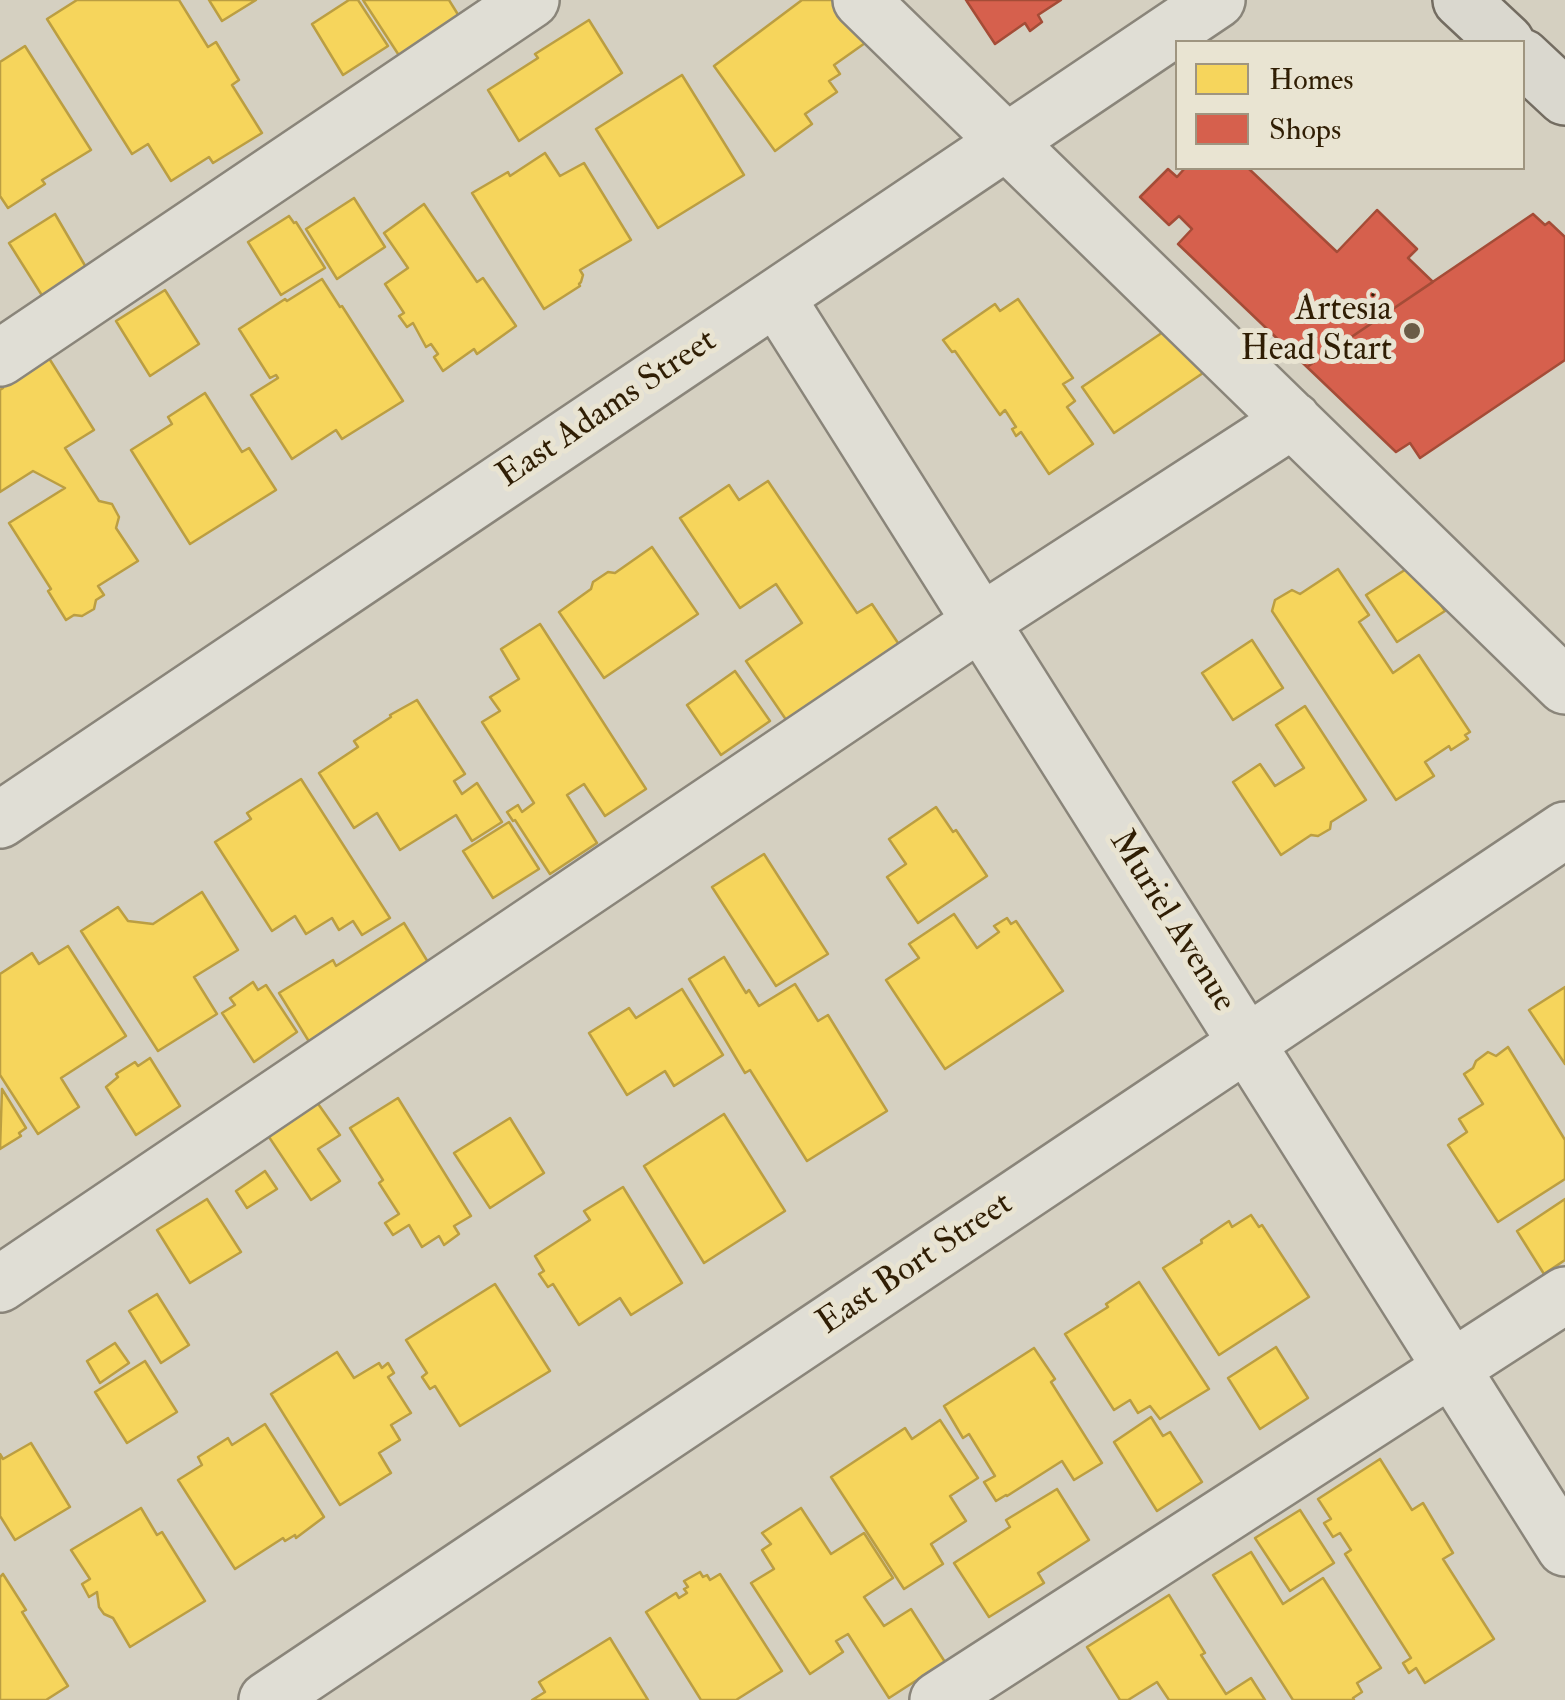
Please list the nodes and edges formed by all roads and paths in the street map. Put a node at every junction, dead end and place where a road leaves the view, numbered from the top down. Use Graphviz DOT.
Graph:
graph roads {
  1 [pos="531,0"];
  2 [pos="861,0"];
  3 [pos="1217,0"];
  4 [pos="1461,0"];
  5 [pos="1504,40"];
  6 [pos="1525,61"];
  7 [pos="1565,97"];
  8 [pos="1008,141"];
  9 [pos="776,297"];
  10 [pos="0,358"];
  11 [pos="1293,420"];
  12 [pos="981,622"];
  13 [pos="1565,686"];
  14 [pos="0,820"];
  15 [pos="1565,830"];
  16 [pos="1248,1043"];
  17 [pos="0,1284"];
  18 [pos="1565,1296"];
  19 [pos="1452,1368"];
  20 [pos="1565,1548"];
  21 [pos="267,1700"];
  22 [pos="938,1700"];
  1 -- 10 [label="street"];
  2 -- 8 [label="street"];
  3 -- 8 [label="street, East Adams Street"];
  4 -- 5 [label="main road"];
  6 -- 7 [label="main road"];
  8 -- 9 [label="street, East Adams Street"];
  8 -- 11 [label="street"];
  9 -- 12 [label="street, Muriel Avenue"];
  9 -- 14 [label="street, East Adams Street"];
  11 -- 12 [label="street"];
  11 -- 13 [label="street"];
  12 -- 16 [label="street, Muriel Avenue"];
  12 -- 17 [label="street"];
  15 -- 16 [label="street, East Bort Street"];
  16 -- 19 [label="street, Muriel Avenue"];
  16 -- 21 [label="street, East Bort Street"];
  18 -- 19 [label="street"];
  19 -- 20 [label="street, Muriel Avenue"];
  19 -- 22 [label="street"];
}
